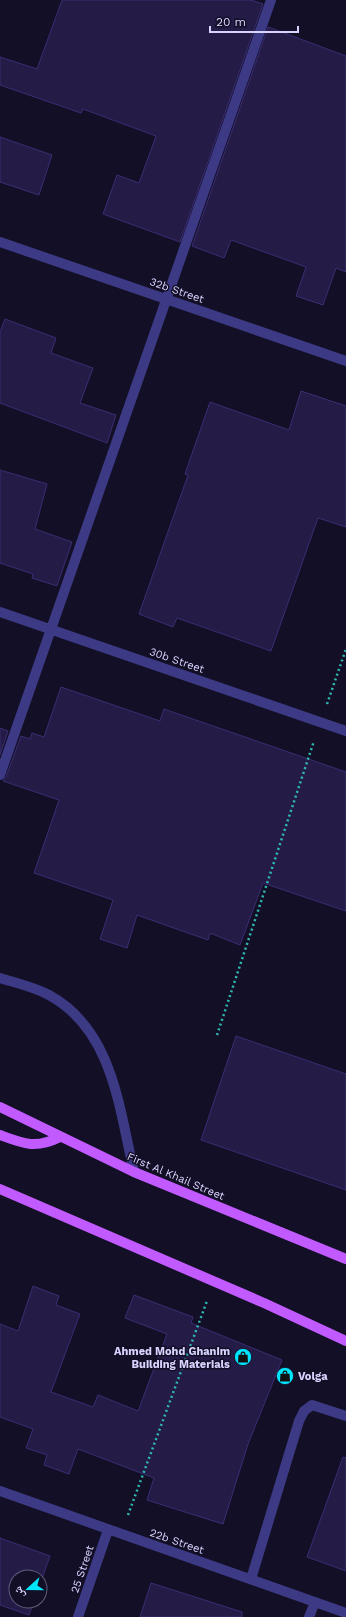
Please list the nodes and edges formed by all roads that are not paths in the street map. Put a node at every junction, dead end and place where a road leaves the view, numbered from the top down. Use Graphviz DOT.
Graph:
graph roads {
  1 [pos="271,0"];
  2 [pos="0,242"];
  3 [pos="166,299"];
  4 [pos="346,361"];
  5 [pos="0,612"];
  6 [pos="51,629"];
  7 [pos="346,731"];
  8 [pos="0,775"];
  9 [pos="0,978"];
  10 [pos="0,1107"];
  11 [pos="0,1135"];
  12 [pos="60,1137"];
  13 [pos="134,1172"];
  14 [pos="0,1189"];
  15 [pos="346,1259"];
  16 [pos="346,1341"];
  17 [pos="346,1416"];
  18 [pos="0,1491"];
  19 [pos="108,1530"];
  20 [pos="251,1580"];
  21 [pos="315,1602"];
  22 [pos="346,1613"];
  23 [pos="78,1617"];
  24 [pos="309,1617"];
  1 -- 3 [label="street"];
  2 -- 3 [label="street, 32b Street"];
  3 -- 4 [label="street, 32b Street"];
  3 -- 6 [label="street"];
  5 -- 6 [label="street, 30b Street"];
  6 -- 7 [label="street, 30b Street"];
  6 -- 8 [label="street"];
  9 -- 13 [label="street"];
  10 -- 12 [label="main road, First Al Khail Street"];
  11 -- 12 [label="main road"];
  12 -- 13 [label="main road, First Al Khail Street"];
  13 -- 15 [label="main road, First Al Khail Street"];
  14 -- 16 [label="main road"];
  17 -- 20 [label="street"];
  18 -- 19 [label="street, 22b Street"];
  19 -- 20 [label="street, 22b Street"];
  19 -- 23 [label="street, 25 Street"];
  20 -- 21 [label="street, 22b Street"];
  21 -- 22 [label="street, 22b Street"];
  21 -- 24 [label="street"];
}
